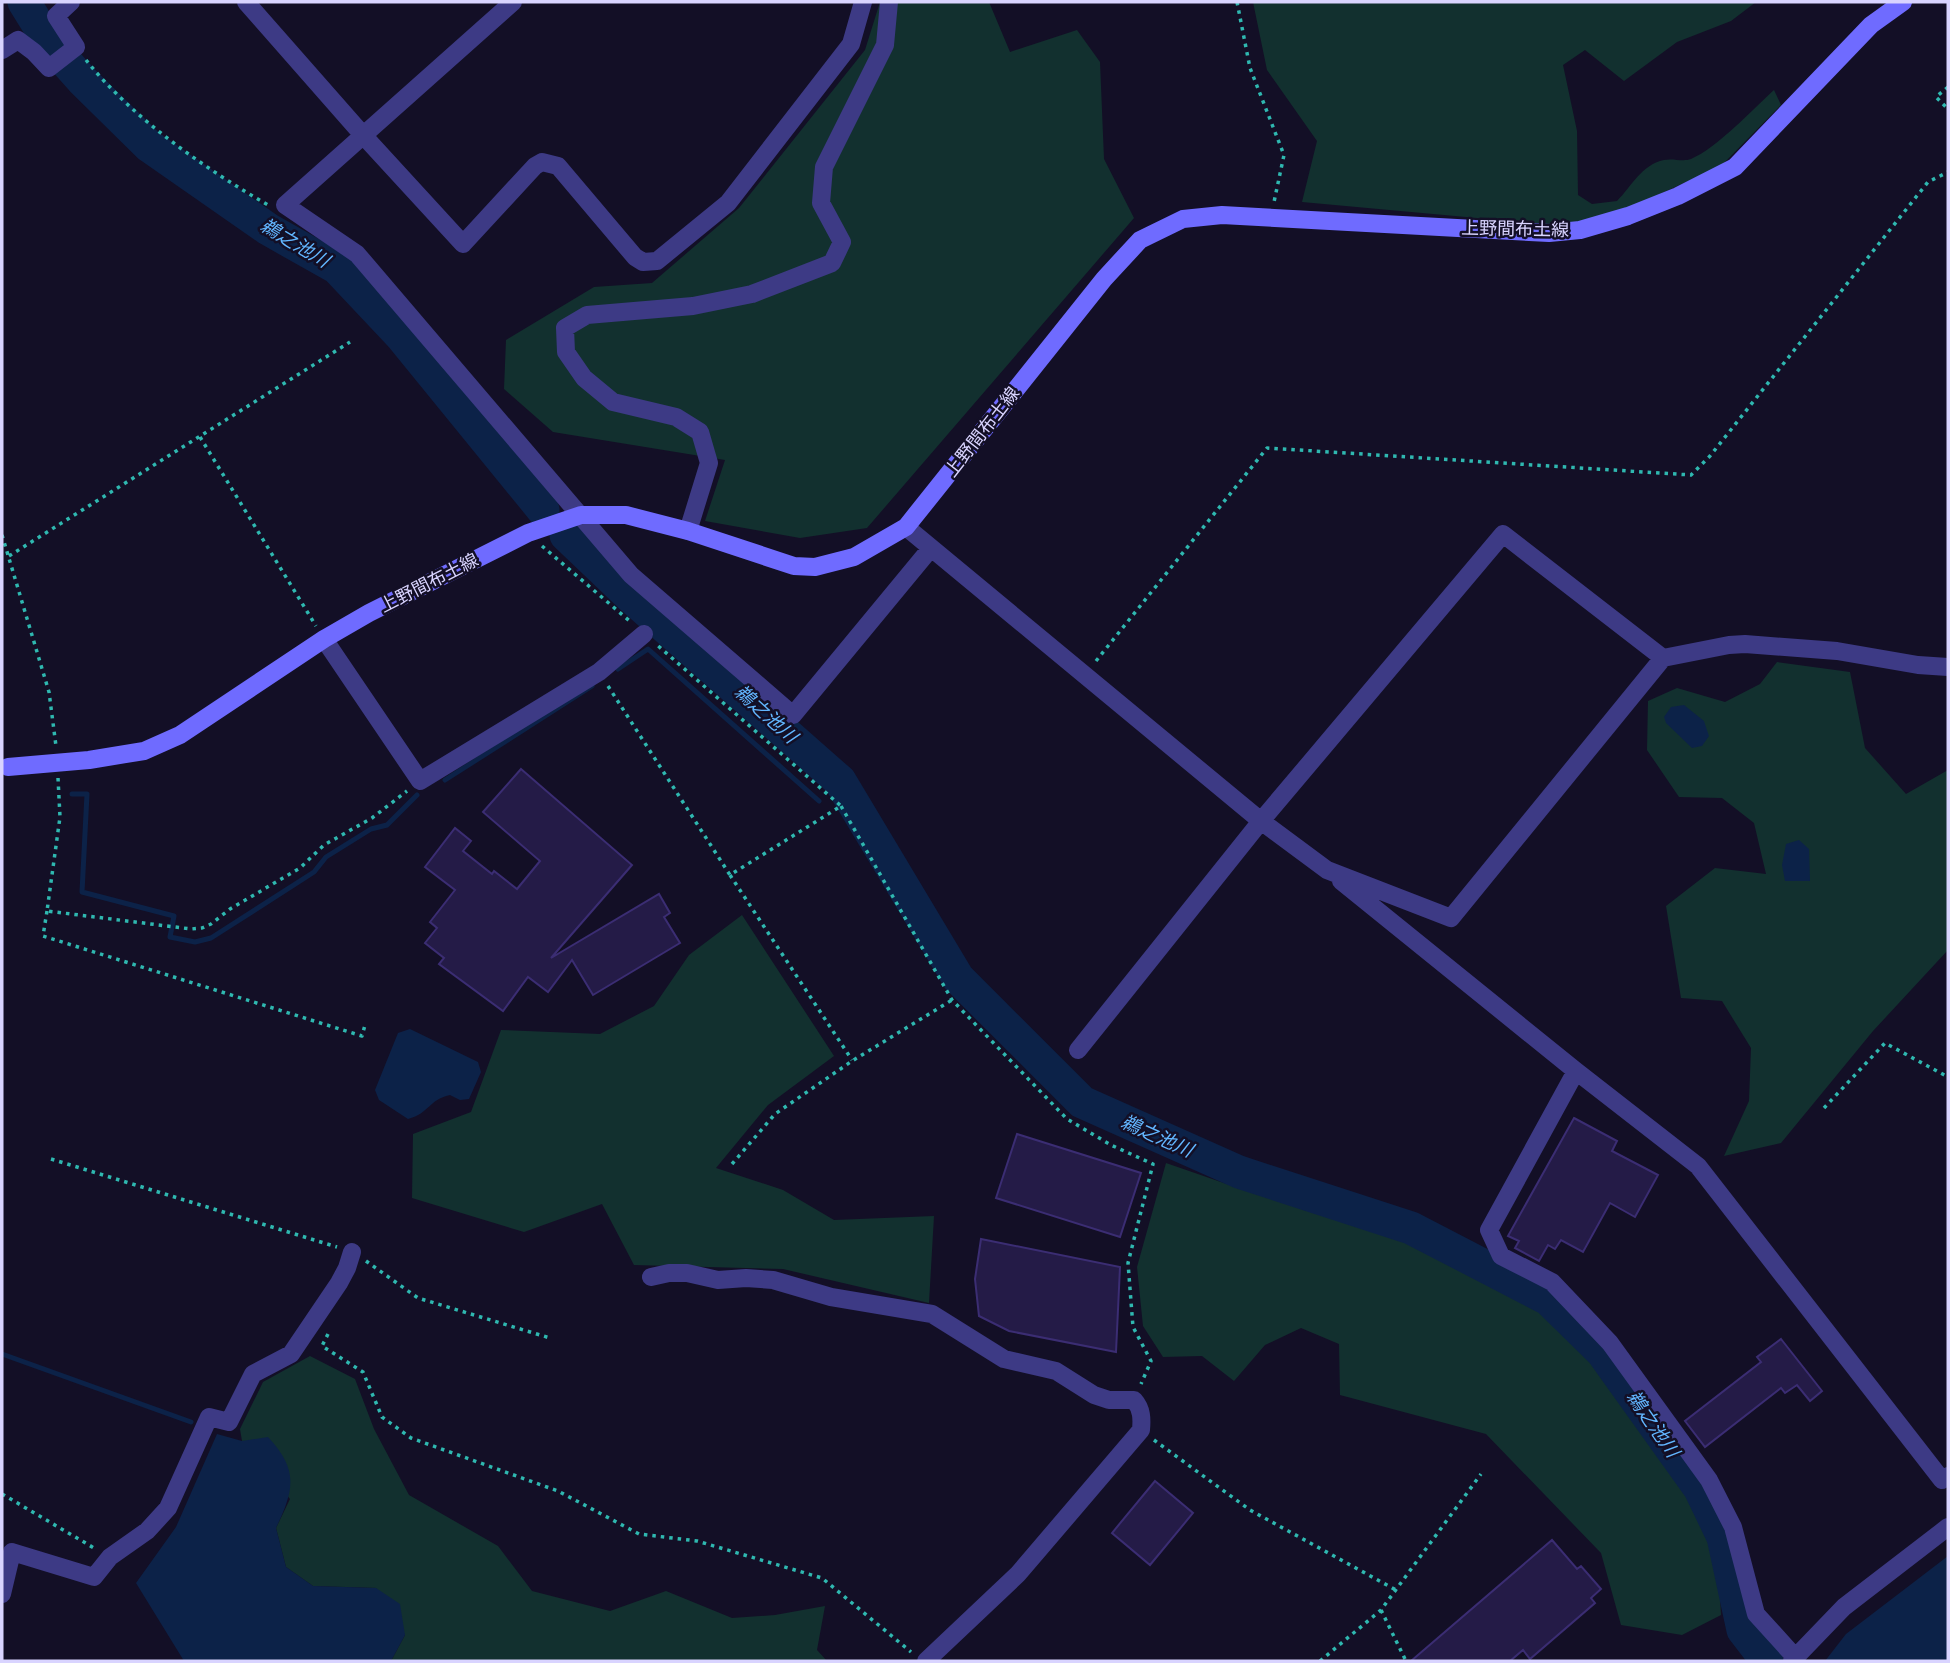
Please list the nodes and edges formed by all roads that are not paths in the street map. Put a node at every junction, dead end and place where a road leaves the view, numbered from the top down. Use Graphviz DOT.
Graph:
graph roads {
  1 [pos="71,2"];
  2 [pos="246,2"];
  3 [pos="513,2"];
  4 [pos="863,2"];
  5 [pos="889,2"];
  6 [pos="1903,2"];
  7 [pos="2,50"];
  8 [pos="362,134"];
  9 [pos="581,515"];
  10 [pos="906,527"];
  11 [pos="688,531"];
  12 [pos="930,548"];
  13 [pos="645,634"];
  14 [pos="324,639"];
  15 [pos="1663,658"];
  16 [pos="1948,667"];
  17 [pos="8,767"];
  18 [pos="1261,821"];
  19 [pos="1327,870"];
  20 [pos="1078,1050"];
  21 [pos="1576,1072"];
  22 [pos="359,1257"];
  23 [pos="651,1277"];
  24 [pos="1948,1476"];
  25 [pos="1948,1527"];
  26 [pos="2,1594"];
  27 [pos="919,1657"];
  28 [pos="1793,1659"];
  1 -- 7 [label="street"];
  2 -- 8 [label="street"];
  3 -- 8 [label="street"];
  4 -- 8 [label="street"];
  5 -- 11 [label="street"];
  6 -- 10 [label="main road, 上野間布土線"];
  8 -- 9 [label="street"];
  9 -- 11 [label="main road, 上野間布土線"];
  9 -- 12 [label="street"];
  9 -- 14 [label="main road, 上野間布土線"];
  10 -- 11 [label="main road, 上野間布土線"];
  10 -- 12 [label="street"];
  12 -- 18 [label="street"];
  13 -- 14 [label="street"];
  14 -- 17 [label="main road, 上野間布土線"];
  15 -- 16 [label="street"];
  15 -- 18 [label="street"];
  15 -- 19 [label="street"];
  18 -- 19 [label="street"];
  18 -- 20 [label="street"];
  19 -- 21 [label="street"];
  21 -- 24 [label="street"];
  21 -- 28 [label="street"];
  22 -- 26 [label="street"];
  23 -- 27 [label="street"];
  25 -- 28 [label="street"];
}
